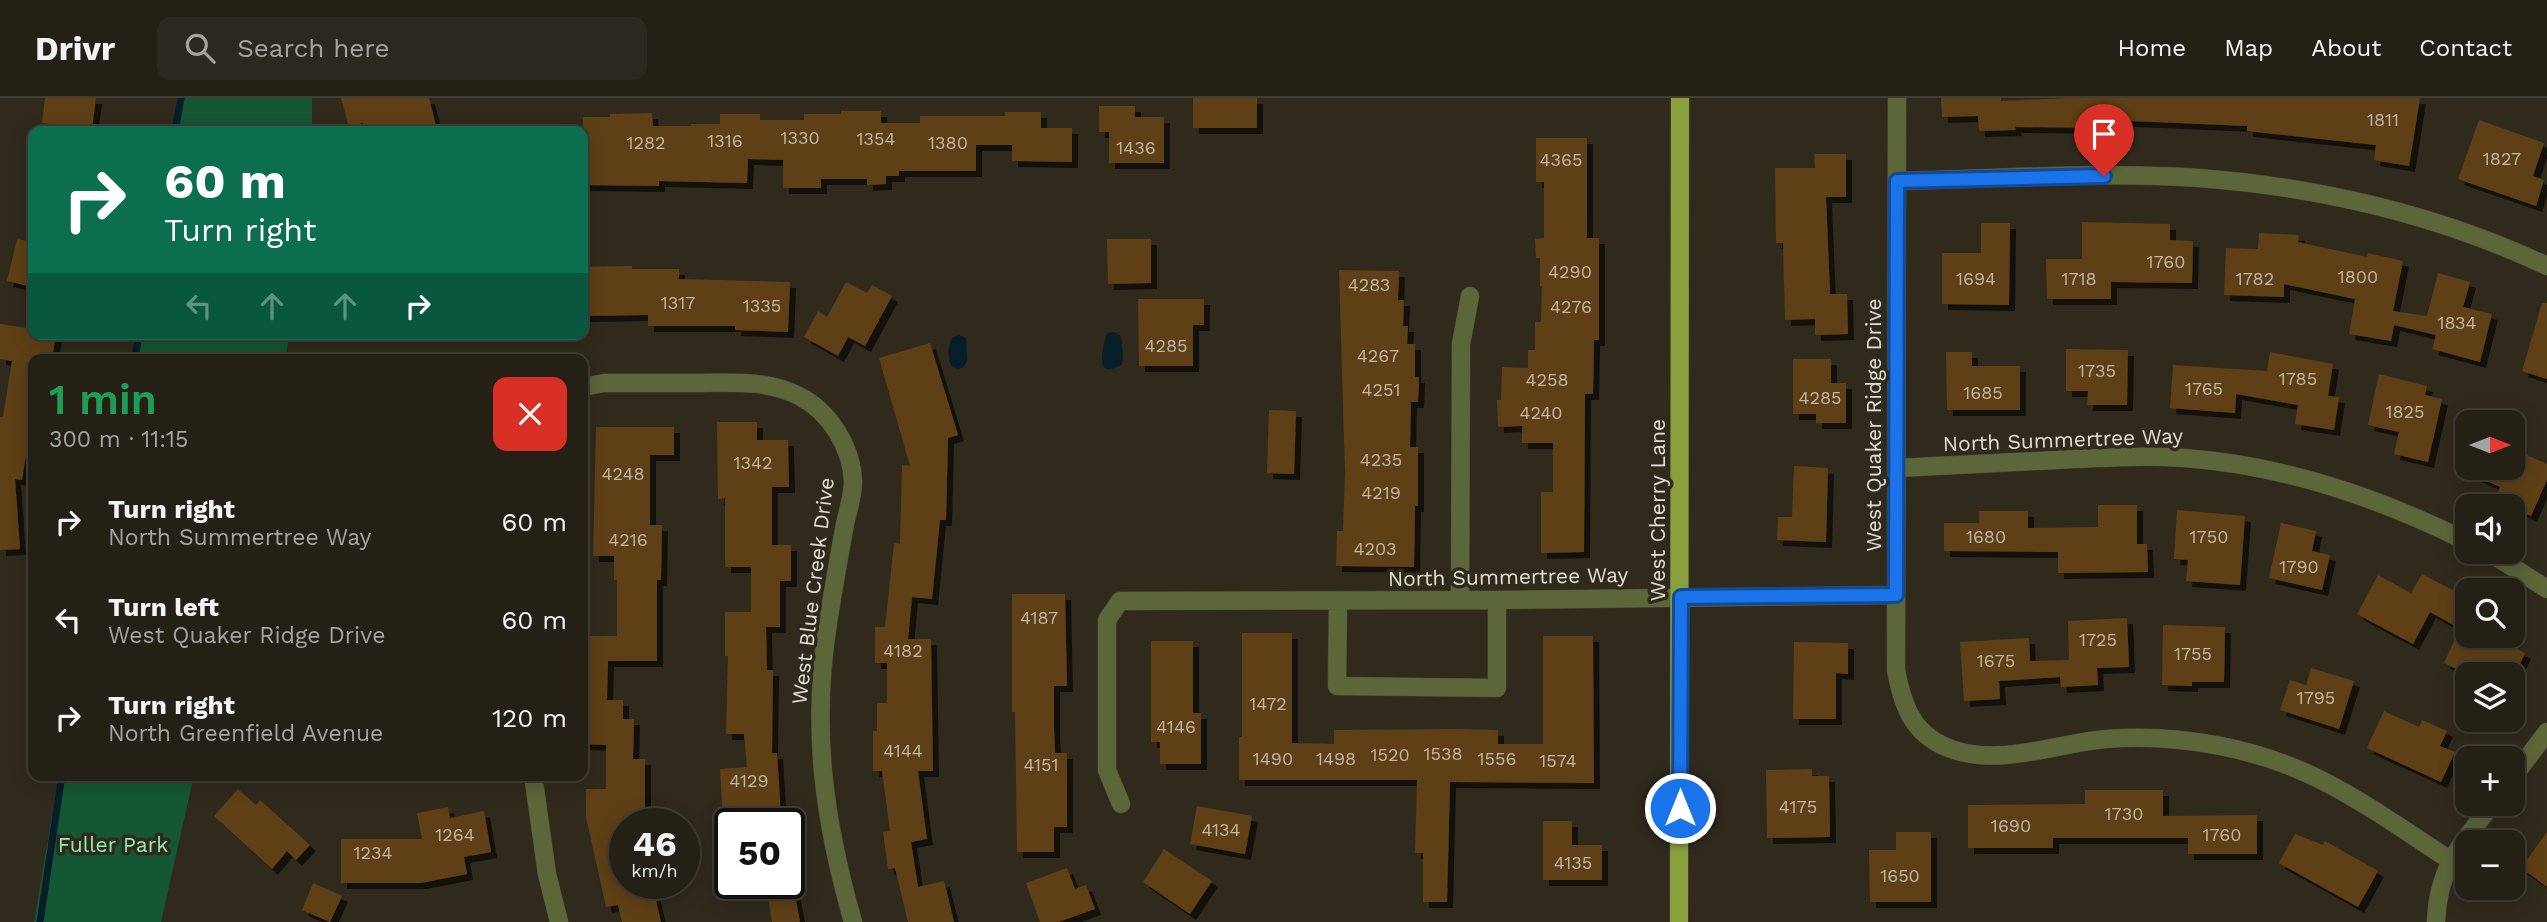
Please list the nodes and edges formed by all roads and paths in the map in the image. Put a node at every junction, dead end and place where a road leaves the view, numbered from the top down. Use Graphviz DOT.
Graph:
graph roads {
  1 [pos="1680,98"];
  2 [pos="1897,98"];
  3 [pos="1897,181"];
  4 [pos="2547,266"];
  5 [pos="1470,296"];
  6 [pos="588,386"];
  7 [pos="1897,468"];
  8 [pos="2455,536"];
  9 [pos="2508,564"];
  10 [pos="2547,589"];
  11 [pos="1896,595"];
  12 [pos="1681,597"];
  13 [pos="1460,599"];
  14 [pos="1497,600"];
  15 [pos="1338,601"];
  16 [pos="2547,732"];
  17 [pos="2525,761"];
  18 [pos="534,781"];
  19 [pos="1121,804"];
  20 [pos="2483,816"];
  21 [pos="2450,860"];
  22 [pos="559,922"];
  23 [pos="853,922"];
  24 [pos="1679,922"];
  25 [pos="2436,922"];
  1 -- 12 [label="main road, West Cherry Lane"];
  2 -- 3 [label="street, West Quaker Ridge Drive"];
  3 -- 4 [label="street"];
  3 -- 7 [label="street, West Quaker Ridge Drive"];
  5 -- 13 [label="street"];
  6 -- 23 [label="street, West Blue Creek Drive"];
  7 -- 8 [label="street, North Summertree Way"];
  7 -- 11 [label="street, West Quaker Ridge Drive"];
  9 -- 10 [label="street"];
  11 -- 12 [label="street, North Summertree Way"];
  11 -- 21 [label="street, West Quaker Ridge Drive"];
  12 -- 14 [label="street, North Summertree Way"];
  12 -- 24 [label="main road, West Cherry Lane"];
  13 -- 14 [label="street, North Summertree Way"];
  13 -- 15 [label="street, North Summertree Way"];
  14 -- 15 [label="street"];
  15 -- 19 [label="street, North Summertree Way"];
  16 -- 17 [label="street"];
  18 -- 22 [label="street"];
  20 -- 21 [label="street"];
  21 -- 25 [label="street"];
}
